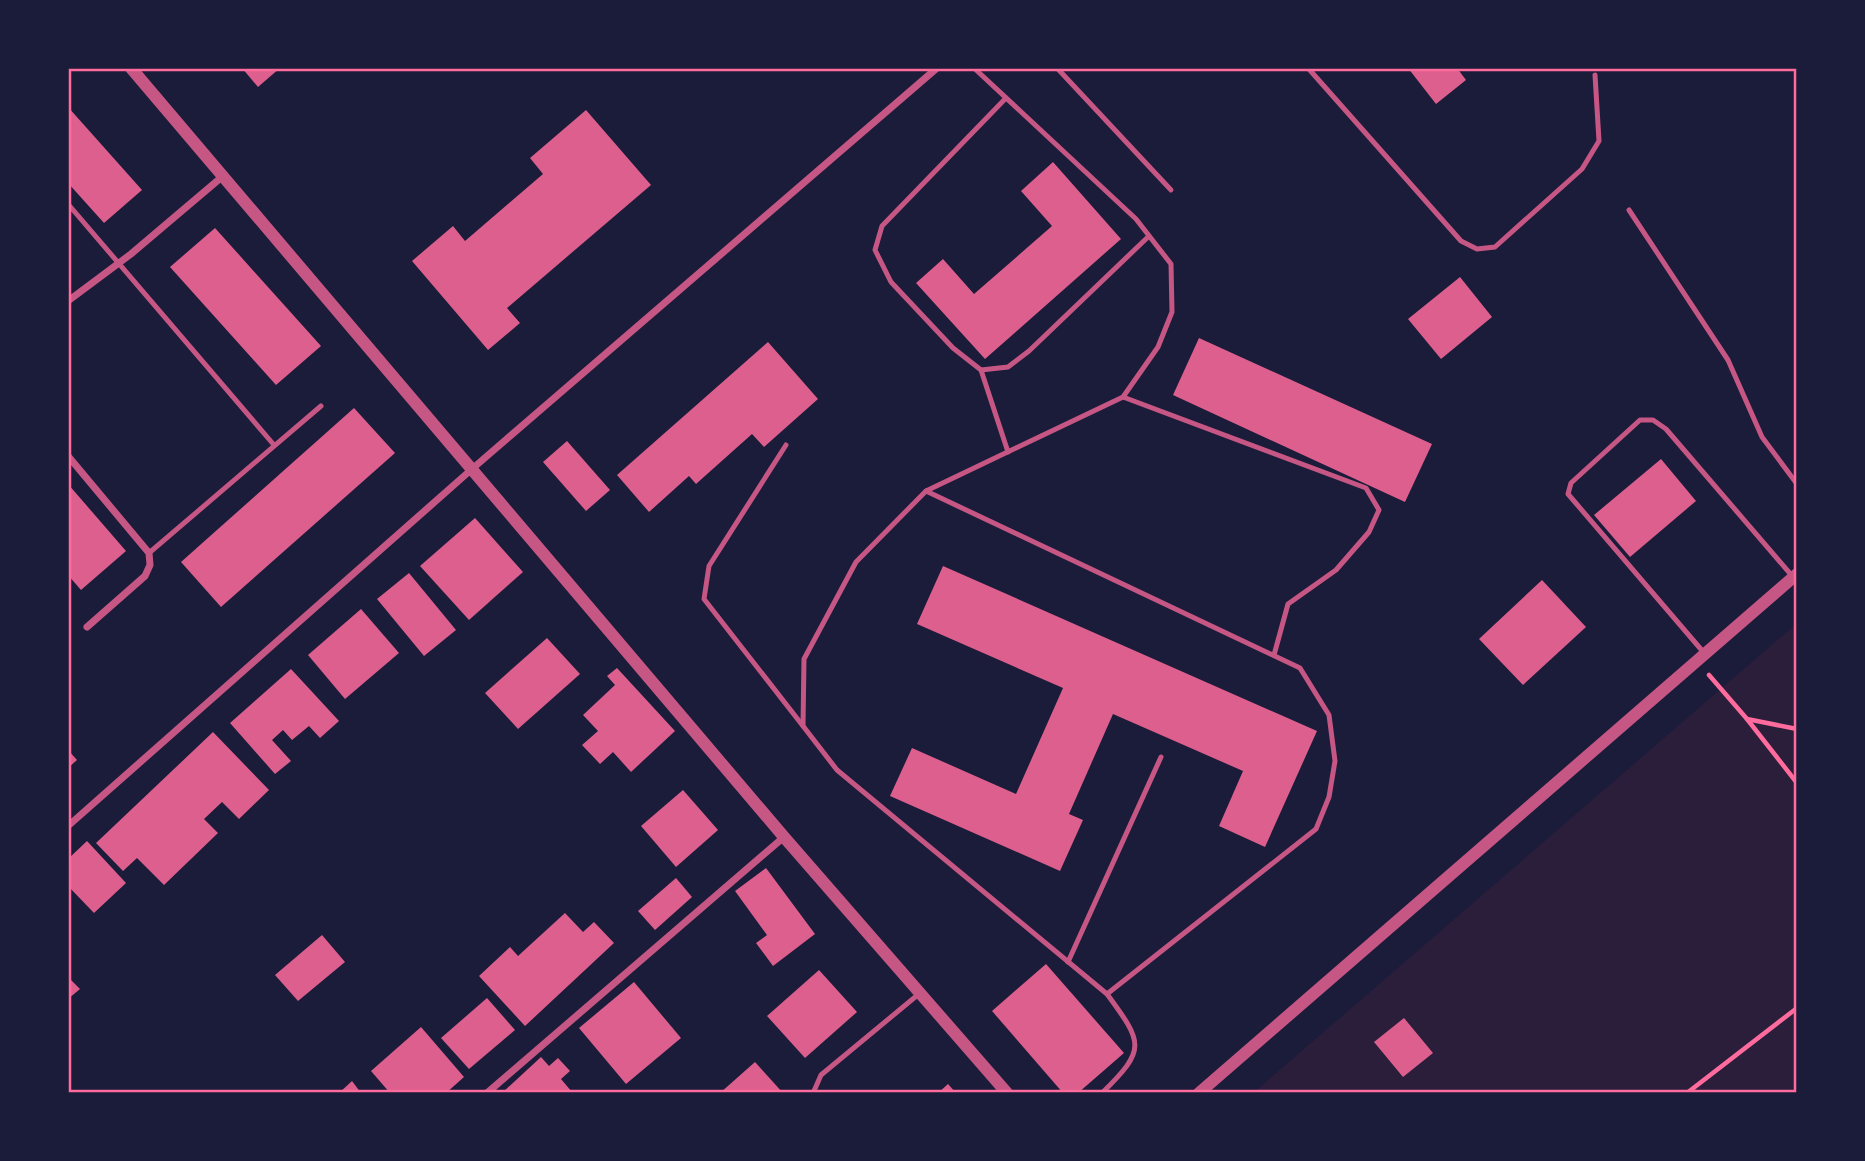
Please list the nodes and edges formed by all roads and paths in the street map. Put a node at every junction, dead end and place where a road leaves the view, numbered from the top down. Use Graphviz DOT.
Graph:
graph roads {
  1 [pos="131,68"];
  2 [pos="937,68"];
  3 [pos="974,68"];
  4 [pos="1057,68"];
  5 [pos="1308,68"];
  6 [pos="1595,75"];
  7 [pos="1006,98"];
  8 [pos="223,176"];
  9 [pos="1171,190"];
  10 [pos="68,204"];
  11 [pos="1629,211"];
  12 [pos="1149,236"];
  13 [pos="118,264"];
  14 [pos="68,301"];
  15 [pos="981,370"];
  16 [pos="1123,397"];
  17 [pos="321,406"];
  18 [pos="274,445"];
  19 [pos="786,445"];
  20 [pos="1008,452"];
  21 [pos="68,456"];
  22 [pos="472,469"];
  23 [pos="1797,484"];
  24 [pos="926,492"];
  25 [pos="149,553"];
  26 [pos="1795,575"];
  27 [pos="87,627"];
  28 [pos="1274,655"];
  29 [pos="1702,658"];
  30 [pos="1747,719"];
  31 [pos="803,726"];
  32 [pos="1797,729"];
  33 [pos="1161,757"];
  34 [pos="1797,783"];
  35 [pos="68,826"];
  36 [pos="784,837"];
  37 [pos="1068,962"];
  38 [pos="920,993"];
  39 [pos="1107,994"];
  40 [pos="1797,1008"];
  41 [pos="487,1093"];
  42 [pos="816,1093"];
  43 [pos="1007,1093"];
  44 [pos="1101,1093"];
  45 [pos="1199,1093"];
  46 [pos="1687,1093"];
  1 -- 8 [label="street"];
  2 -- 22 [label="street"];
  3 -- 7 [label="lane"];
  4 -- 9 [label="lane"];
  5 -- 6 [label="lane"];
  7 -- 12 [label="lane"];
  7 -- 15 [label="lane"];
  8 -- 13 [label="street"];
  8 -- 22 [label="street"];
  10 -- 13 [label="lane"];
  11 -- 23 [label="lane"];
  12 -- 15 [label="lane"];
  12 -- 16 [label="lane"];
  13 -- 14 [label="street"];
  13 -- 18 [label="lane"];
  15 -- 20 [label="lane"];
  16 -- 20 [label="lane"];
  16 -- 28 [label="lane"];
  17 -- 18 [label="lane"];
  18 -- 25 [label="lane"];
  19 -- 31 [label="lane"];
  20 -- 24 [label="lane"];
  21 -- 25 [label="street"];
  22 -- 35 [label="street"];
  22 -- 36 [label="street"];
  24 -- 28 [label="lane"];
  24 -- 31 [label="lane"];
  25 -- 27 [label="street"];
  26 -- 29 [label="street"];
  26 -- 29 [label="lane"];
  28 -- 39 [label="lane"];
  29 -- 30 [label="path"];
  29 -- 45 [label="street"];
  30 -- 32 [label="path"];
  30 -- 34 [label="path"];
  31 -- 37 [label="lane"];
  33 -- 37 [label="lane"];
  36 -- 38 [label="street"];
  36 -- 41 [label="street"];
  37 -- 39 [label="lane"];
  38 -- 42 [label="lane"];
  38 -- 43 [label="street"];
  39 -- 44 [label="lane"];
  40 -- 46 [label="path"];
}
